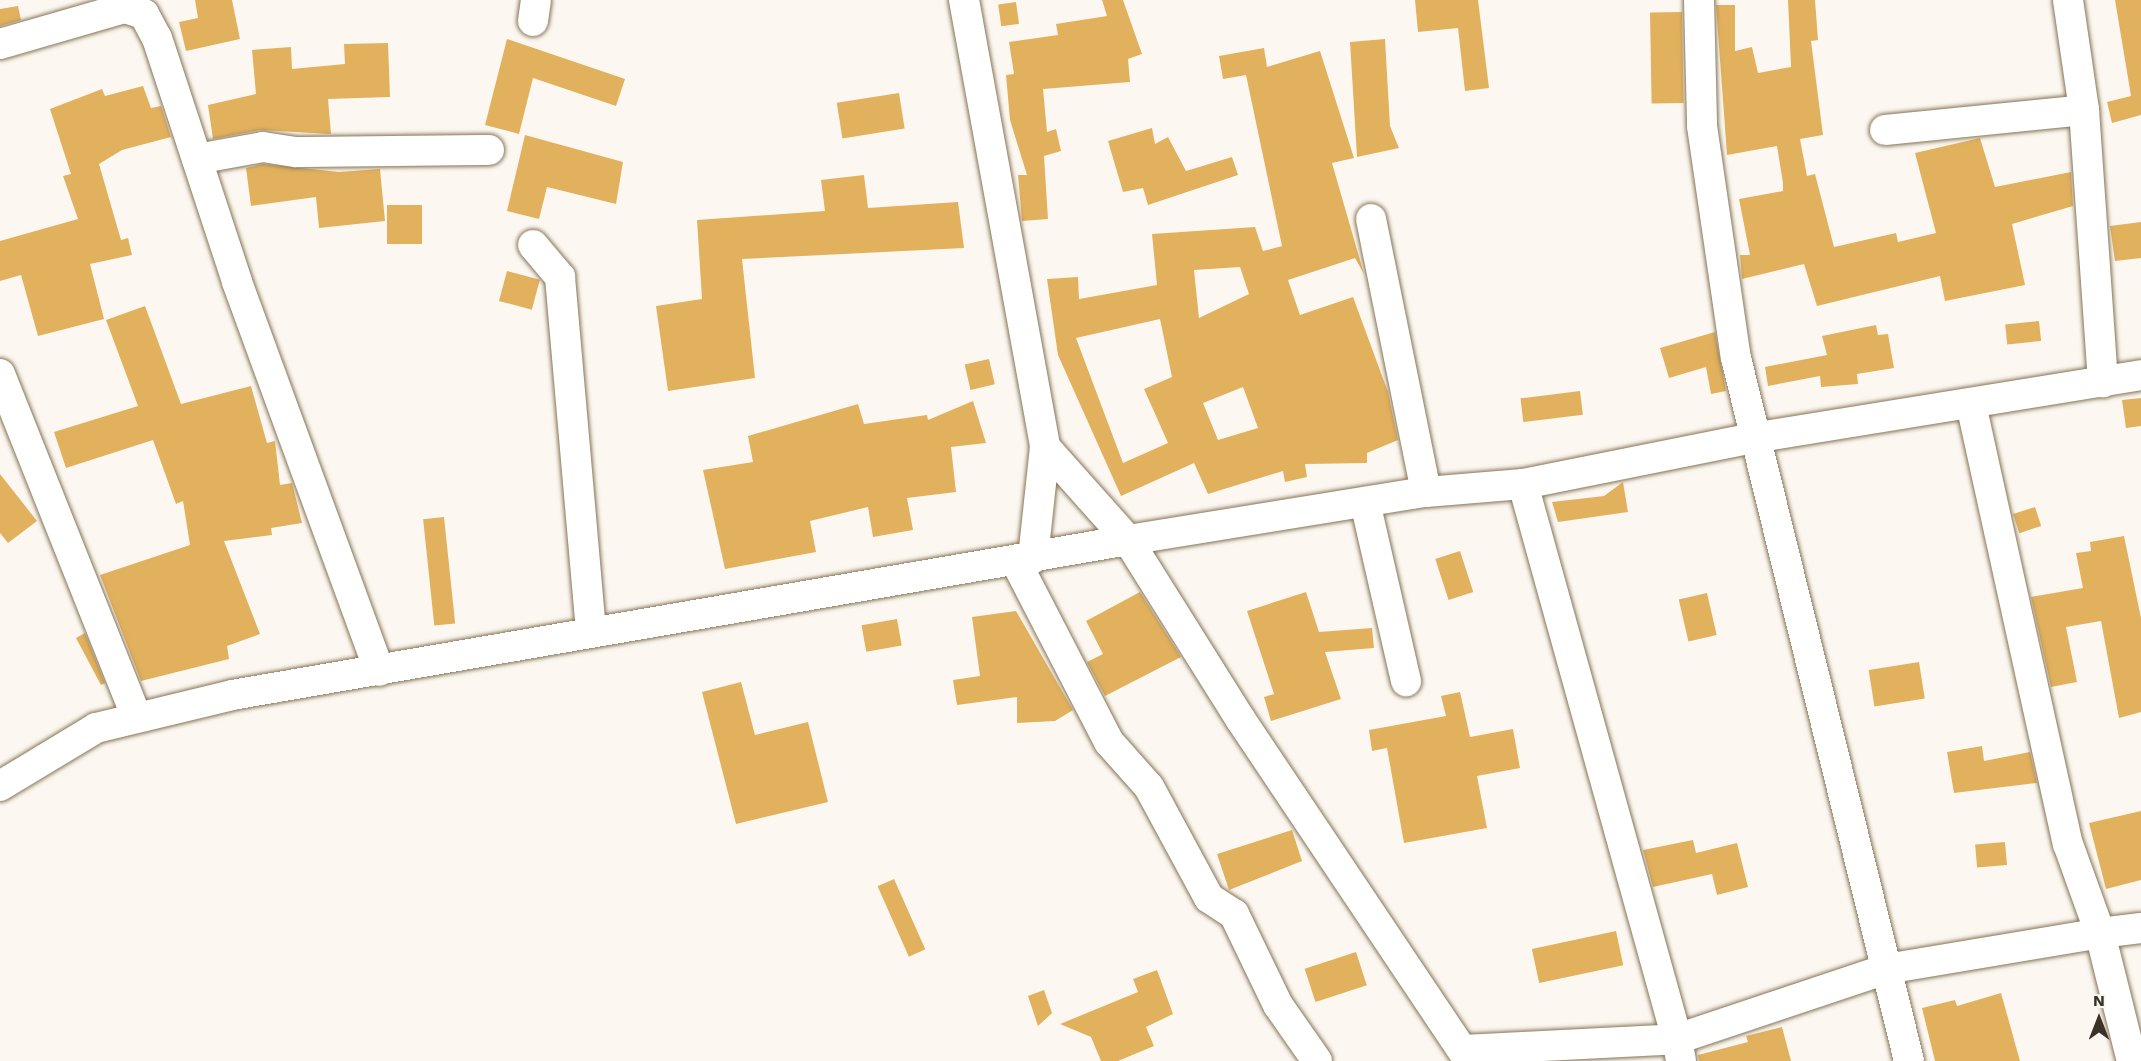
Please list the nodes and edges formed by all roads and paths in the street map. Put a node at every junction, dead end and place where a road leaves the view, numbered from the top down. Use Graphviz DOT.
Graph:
graph roads {
  1 [pos="964,0"];
  2 [pos="1699,0"];
  3 [pos="2068,0"];
  4 [pos="0,44"];
  5 [pos="2084,110"];
  6 [pos="1885,130"];
  7 [pos="489,150"];
  8 [pos="197,159"];
  9 [pos="1371,219"];
  10 [pos="533,245"];
  11 [pos="0,374"];
  12 [pos="2141,375"];
  13 [pos="2103,382"];
  14 [pos="1971,404"];
  15 [pos="1754,438"];
  16 [pos="1045,447"];
  17 [pos="1523,484"];
  18 [pos="1426,492"];
  19 [pos="1365,502"];
  20 [pos="1128,540"];
  21 [pos="1024,559"];
  22 [pos="591,631"];
  23 [pos="378,671"];
  24 [pos="1406,681"];
  25 [pos="136,715"];
  26 [pos="0,786"];
  27 [pos="2141,928"];
  28 [pos="2100,933"];
  29 [pos="1886,969"];
  30 [pos="1679,1050"];
  31 [pos="1466,1056"];
  32 [pos="1317,1061"];
  33 [pos="1909,1061"];
  34 [pos="2132,1061"];
  1 -- 16 [label="street"];
  2 -- 15 [label="street"];
  3 -- 5 [label="street"];
  4 -- 8 [label="street"];
  5 -- 6 [label="street"];
  5 -- 13 [label="street"];
  7 -- 8 [label="street"];
  8 -- 23 [label="street"];
  9 -- 18 [label="street"];
  10 -- 22 [label="street"];
  11 -- 25 [label="street"];
  12 -- 13 [label="street"];
  13 -- 14 [label="street"];
  14 -- 15 [label="street"];
  14 -- 28 [label="street"];
  15 -- 17 [label="street"];
  15 -- 29 [label="street"];
  16 -- 20 [label="street"];
  16 -- 21 [label="street"];
  17 -- 18 [label="street"];
  17 -- 30 [label="street"];
  18 -- 19 [label="street"];
  19 -- 20 [label="street"];
  19 -- 24 [label="street"];
  20 -- 21 [label="street"];
  20 -- 31 [label="street"];
  21 -- 22 [label="street"];
  21 -- 32 [label="street"];
  22 -- 23 [label="street"];
  23 -- 25 [label="street"];
  25 -- 26 [label="street"];
  27 -- 28 [label="street"];
  28 -- 29 [label="street"];
  28 -- 34 [label="street"];
  29 -- 30 [label="street"];
  29 -- 33 [label="street"];
  30 -- 31 [label="street"];
}
